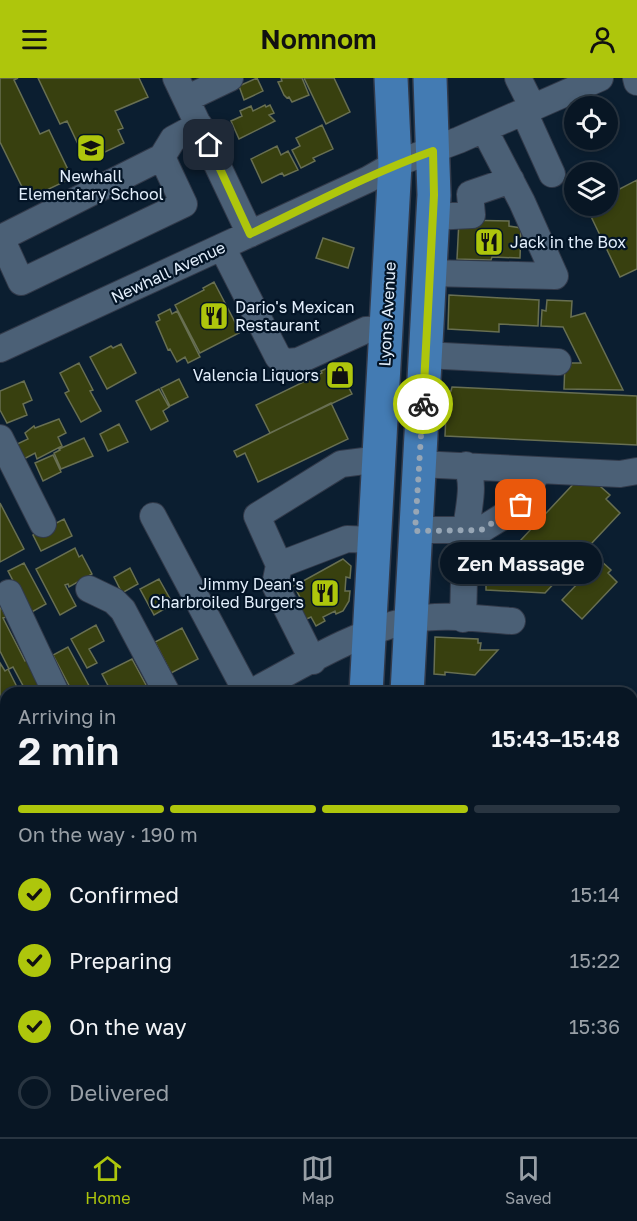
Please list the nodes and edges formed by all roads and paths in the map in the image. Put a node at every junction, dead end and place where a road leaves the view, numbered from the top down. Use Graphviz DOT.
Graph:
graph roads {
  1 [pos="230,78"];
  2 [pos="391,78"];
  3 [pos="430,78"];
  4 [pos="518,78"];
  5 [pos="600,78"];
  6 [pos="181,88"];
  7 [pos="528,110"];
  8 [pos="199,125"];
  9 [pos="484,129"];
  10 [pos="433,151"];
  11 [pos="162,157"];
  12 [pos="395,164"];
  13 [pos="552,174"];
  14 [pos="511,180"];
  15 [pos="433,217"];
  16 [pos="250,234"];
  17 [pos="222,247"];
  18 [pos="430,273"];
  19 [pos="387,329"];
  20 [pos="0,349"];
  21 [pos="425,355"];
  22 [pos="558,362"];
  23 [pos="0,438"];
  24 [pos="380,459"];
  25 [pos="419,464"];
  26 [pos="466,465"];
  27 [pos="538,470"];
  28 [pos="637,471"];
  29 [pos="153,516"];
  30 [pos="43,524"];
  31 [pos="466,530"];
  32 [pos="415,531"];
  33 [pos="375,540"];
  34 [pos="279,565"];
  35 [pos="89,589"];
  36 [pos="9,593"];
  37 [pos="463,619"];
  38 [pos="410,620"];
  39 [pos="512,621"];
  40 [pos="369,634"];
  41 [pos="312,661"];
  42 [pos="53,687"];
  43 [pos="164,687"];
  44 [pos="246,687"];
  45 [pos="261,687"];
  46 [pos="366,687"];
  47 [pos="407,687"];
  1 -- 6 [label="street"];
  2 -- 12 [label="main road, Lyons Avenue"];
  3 -- 10 [label="main road"];
  4 -- 7 [label="street"];
  5 -- 7 [label="street, Newhall Avenue"];
  6 -- 8 [label="street"];
  7 -- 9 [label="street, Newhall Avenue"];
  7 -- 13 [label="street"];
  8 -- 11 [label="street"];
  8 -- 16 [label="street"];
  9 -- 10 [label="street, Newhall Avenue"];
  9 -- 14 [label="street"];
  10 -- 12 [label="street, Newhall Avenue"];
  10 -- 15 [label="main road"];
  11 -- 11 [label="street"];
  12 -- 16 [label="street, Newhall Avenue"];
  12 -- 19 [label="main road, Lyons Avenue"];
  14 -- 15 [label="street"];
  14 -- 18 [label="street"];
  15 -- 18 [label="main road"];
  16 -- 17 [label="street, Newhall Avenue"];
  17 -- 19 [label="street"];
  17 -- 20 [label="street, Newhall Avenue"];
  18 -- 21 [label="main road"];
  19 -- 24 [label="main road, Lyons Avenue"];
  21 -- 22 [label="street"];
  21 -- 25 [label="main road"];
  23 -- 30 [label="street"];
  24 -- 33 [label="main road, Lyons Avenue"];
  24 -- 34 [label="street"];
  25 -- 26 [label="street"];
  25 -- 32 [label="main road"];
  26 -- 27 [label="street"];
  26 -- 31 [label="street"];
  27 -- 28 [label="street"];
  27 -- 31 [label="street"];
  29 -- 44 [label="street"];
  31 -- 32 [label="street"];
  31 -- 37 [label="street"];
  32 -- 38 [label="main road"];
  33 -- 34 [label="street"];
  33 -- 40 [label="main road, Lyons Avenue"];
  34 -- 41 [label="street"];
  35 -- 43 [label="street"];
  36 -- 42 [label="street"];
  37 -- 38 [label="street"];
  37 -- 39 [label="street"];
  38 -- 40 [label="street"];
  38 -- 47 [label="main road"];
  40 -- 41 [label="street"];
  40 -- 46 [label="main road, Lyons Avenue"];
  41 -- 45 [label="street"];
}
